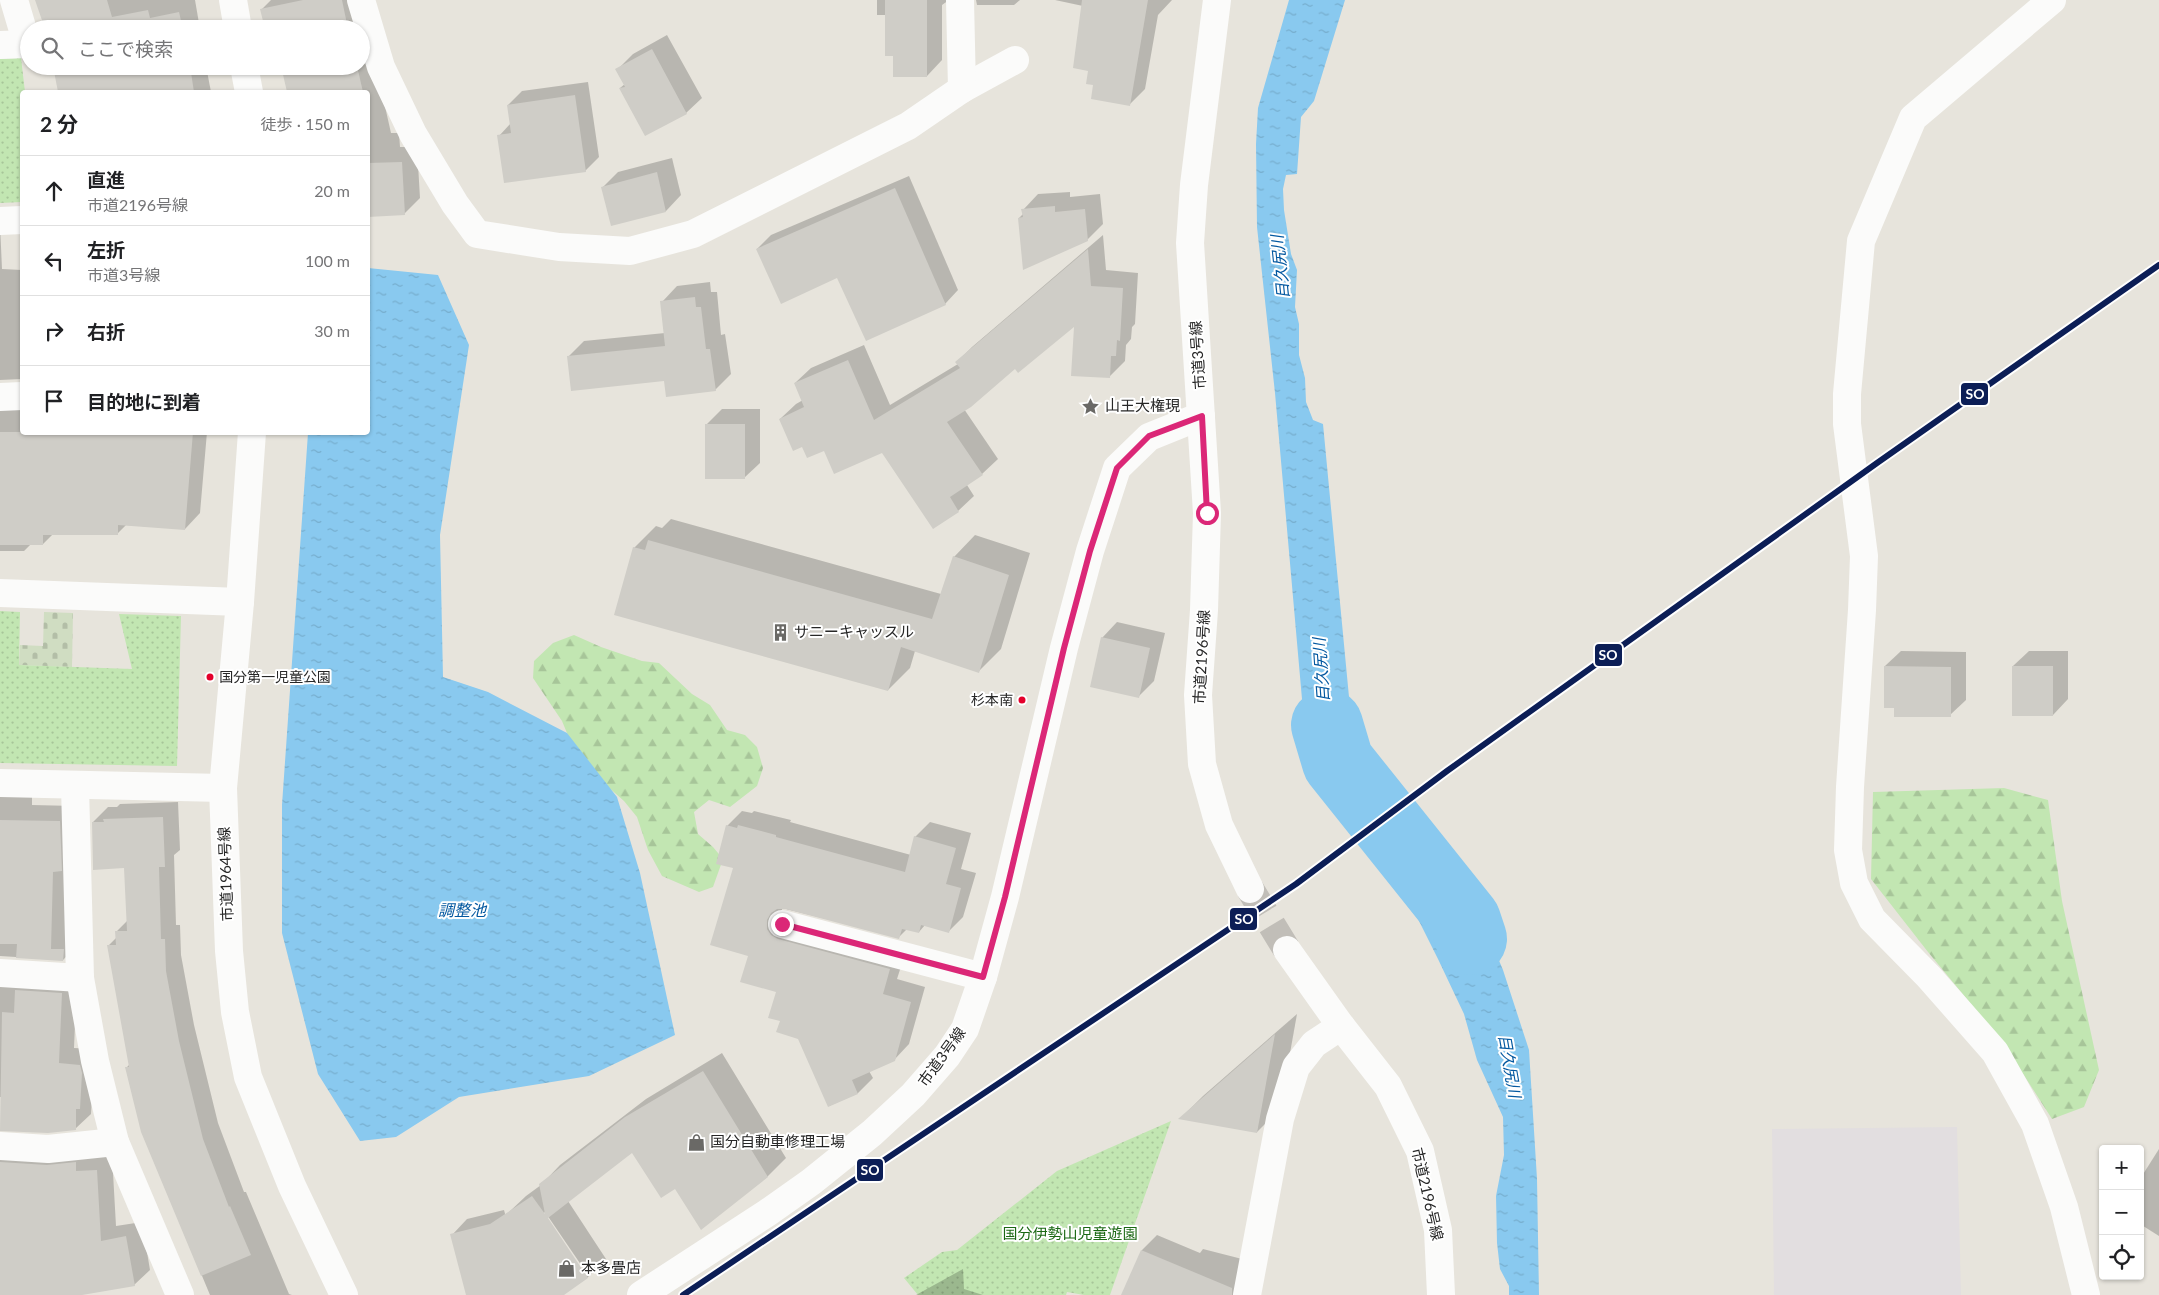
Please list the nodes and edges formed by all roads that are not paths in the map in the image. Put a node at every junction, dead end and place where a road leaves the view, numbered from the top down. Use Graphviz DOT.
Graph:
graph roads {
  1 [pos="14,0"];
  2 [pos="233,0"];
  3 [pos="361,0"];
  4 [pos="960,0"];
  5 [pos="1217,0"];
  6 [pos="2052,0"];
  7 [pos="20,20"];
  8 [pos="236,20"];
  9 [pos="367,20"];
  10 [pos="370,30"];
  11 [pos="20,44"];
  12 [pos="0,45"];
  13 [pos="1016,60"];
  14 [pos="246,75"];
  15 [pos="962,89"];
  16 [pos="249,90"];
  17 [pos="20,220"];
  18 [pos="0,221"];
  19 [pos="20,396"];
  20 [pos="0,397"];
  21 [pos="1202,416"];
  22 [pos="252,435"];
  23 [pos="0,593"];
  24 [pos="240,602"];
  25 [pos="0,783"];
  26 [pos="75,786"];
  27 [pos="223,788"];
  28 [pos="1250,889"];
  29 [pos="782,924"];
  30 [pos="1287,950"];
  31 [pos="0,973"];
  32 [pos="983,977"];
  33 [pos="80,978"];
  34 [pos="1341,1026"];
  35 [pos="115,1142"];
  36 [pos="0,1146"];
  37 [pos="180,1295"];
  38 [pos="344,1295"];
  39 [pos="641,1295"];
  40 [pos="1247,1295"];
  41 [pos="1441,1295"];
  42 [pos="2086,1295"];
  1 -- 7 [label="street"];
  2 -- 8 [label="street"];
  3 -- 9 [label="street"];
  4 -- 15 [label="street"];
  5 -- 21 [label="street, 市道3号線"];
  6 -- 42 [label="street"];
  10 -- 15 [label="street"];
  11 -- 12 [label="street"];
  13 -- 15 [label="street"];
  14 -- 16 [label="street"];
  17 -- 18 [label="street"];
  19 -- 20 [label="street"];
  21 -- 28 [label="street, 市道2196号線"];
  21 -- 32 [label="street, 市道3号線"];
  22 -- 24 [label="street, 市道1964号線"];
  23 -- 24 [label="street"];
  24 -- 27 [label="street, 市道1964号線"];
  25 -- 26 [label="street"];
  26 -- 27 [label="street"];
  26 -- 33 [label="street"];
  27 -- 38 [label="street, 市道1964号線"];
  29 -- 32 [label="street"];
  30 -- 34 [label="street, 市道2196号線"];
  31 -- 33 [label="street"];
  32 -- 39 [label="street, 市道3号線"];
  33 -- 35 [label="street"];
  34 -- 40 [label="street"];
  34 -- 41 [label="street, 市道2196号線"];
  35 -- 36 [label="street"];
  35 -- 37 [label="street"];
}
